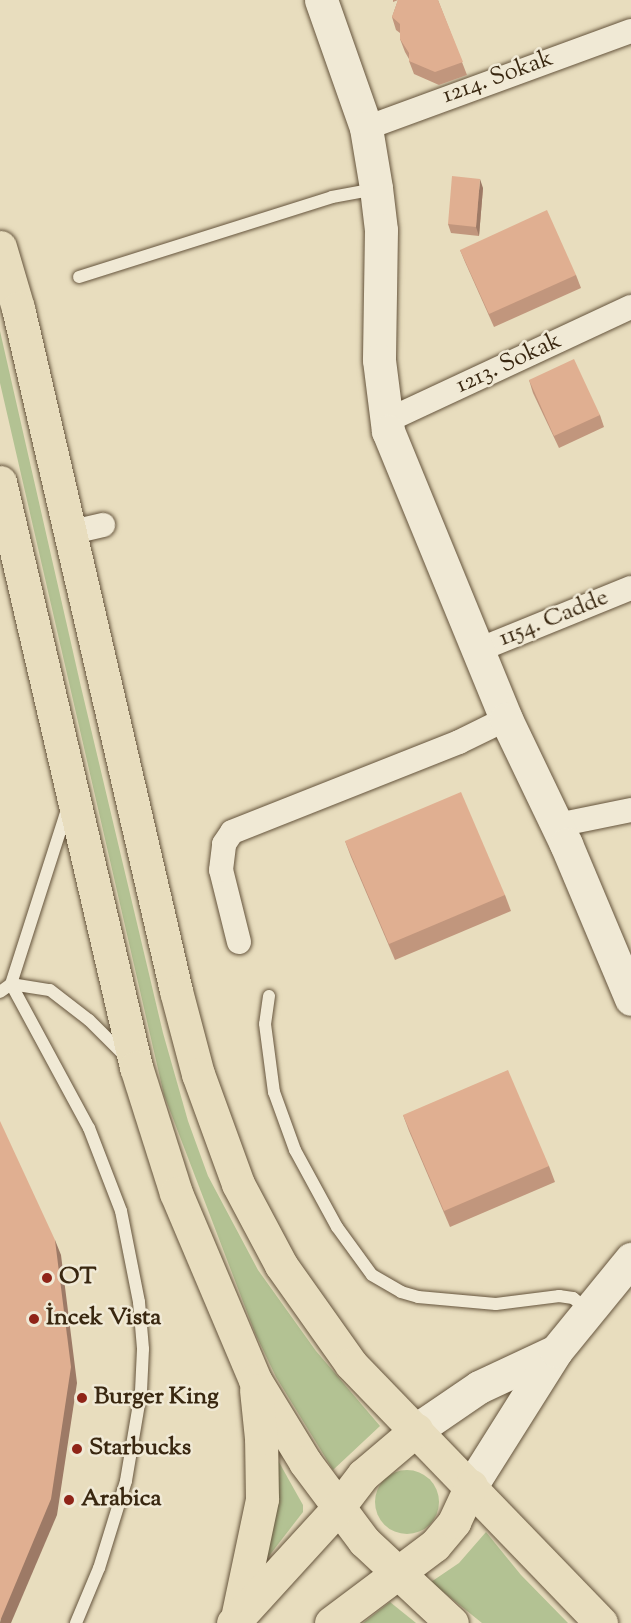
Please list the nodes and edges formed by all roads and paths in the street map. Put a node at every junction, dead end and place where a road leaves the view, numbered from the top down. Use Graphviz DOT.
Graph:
graph roads {
  1 [pos="321,0"];
  2 [pos="631,31"];
  3 [pos="366,128"];
  4 [pos="376,188"];
  5 [pos="0,248"];
  6 [pos="79,277"];
  7 [pos="631,307"];
  8 [pos="386,421"];
  9 [pos="0,482"];
  10 [pos="103,525"];
  11 [pos="68,533"];
  12 [pos="631,588"];
  13 [pos="478,650"];
  14 [pos="506,719"];
  15 [pos="72,796"];
  16 [pos="631,810"];
  17 [pos="557,825"];
  18 [pos="239,942"];
  19 [pos="11,984"];
  20 [pos="0,992"];
  21 [pos="269,996"];
  22 [pos="631,999"];
  23 [pos="136,1066"];
  24 [pos="631,1259"];
  25 [pos="589,1311"];
  26 [pos="556,1351"];
  27 [pos="255,1380"];
  28 [pos="416,1430"];
  29 [pos="471,1486"];
  30 [pos="337,1509"];
  31 [pos="395,1573"];
  32 [pos="234,1622"];
  33 [pos="76,1623"];
  34 [pos="331,1623"];
  35 [pos="452,1623"];
  36 [pos="601,1623"];
  1 -- 3 [label="main road"];
  2 -- 3 [label="street, 1214. Sokak"];
  3 -- 4 [label="main road"];
  4 -- 6 [label="lane"];
  4 -- 8 [label="main road"];
  5 -- 11 [label="main road"];
  7 -- 8 [label="street, 1213. Sokak"];
  8 -- 13 [label="main road"];
  9 -- 15 [label="main road"];
  10 -- 11 [label="street"];
  11 -- 28 [label="main road"];
  12 -- 13 [label="street, 1154. Cadde"];
  13 -- 14 [label="main road"];
  14 -- 17 [label="main road"];
  14 -- 18 [label="street"];
  15 -- 19 [label="lane"];
  15 -- 23 [label="main road"];
  16 -- 17 [label="street"];
  17 -- 22 [label="main road"];
  19 -- 20 [label="lane"];
  19 -- 23 [label="lane"];
  19 -- 33 [label="lane"];
  21 -- 25 [label="lane"];
  23 -- 27 [label="main road"];
  24 -- 25 [label="main road"];
  25 -- 26 [label="main road"];
  26 -- 28 [label="main road"];
  26 -- 29 [label="main road"];
  27 -- 30 [label="main road"];
  27 -- 32 [label="main road"];
  28 -- 29 [label="main road"];
  28 -- 30 [label="main road"];
  29 -- 31 [label="main road"];
  29 -- 36 [label="main road"];
  30 -- 31 [label="main road"];
  30 -- 32 [label="main road"];
  31 -- 34 [label="main road"];
  31 -- 35 [label="main road"];
}
